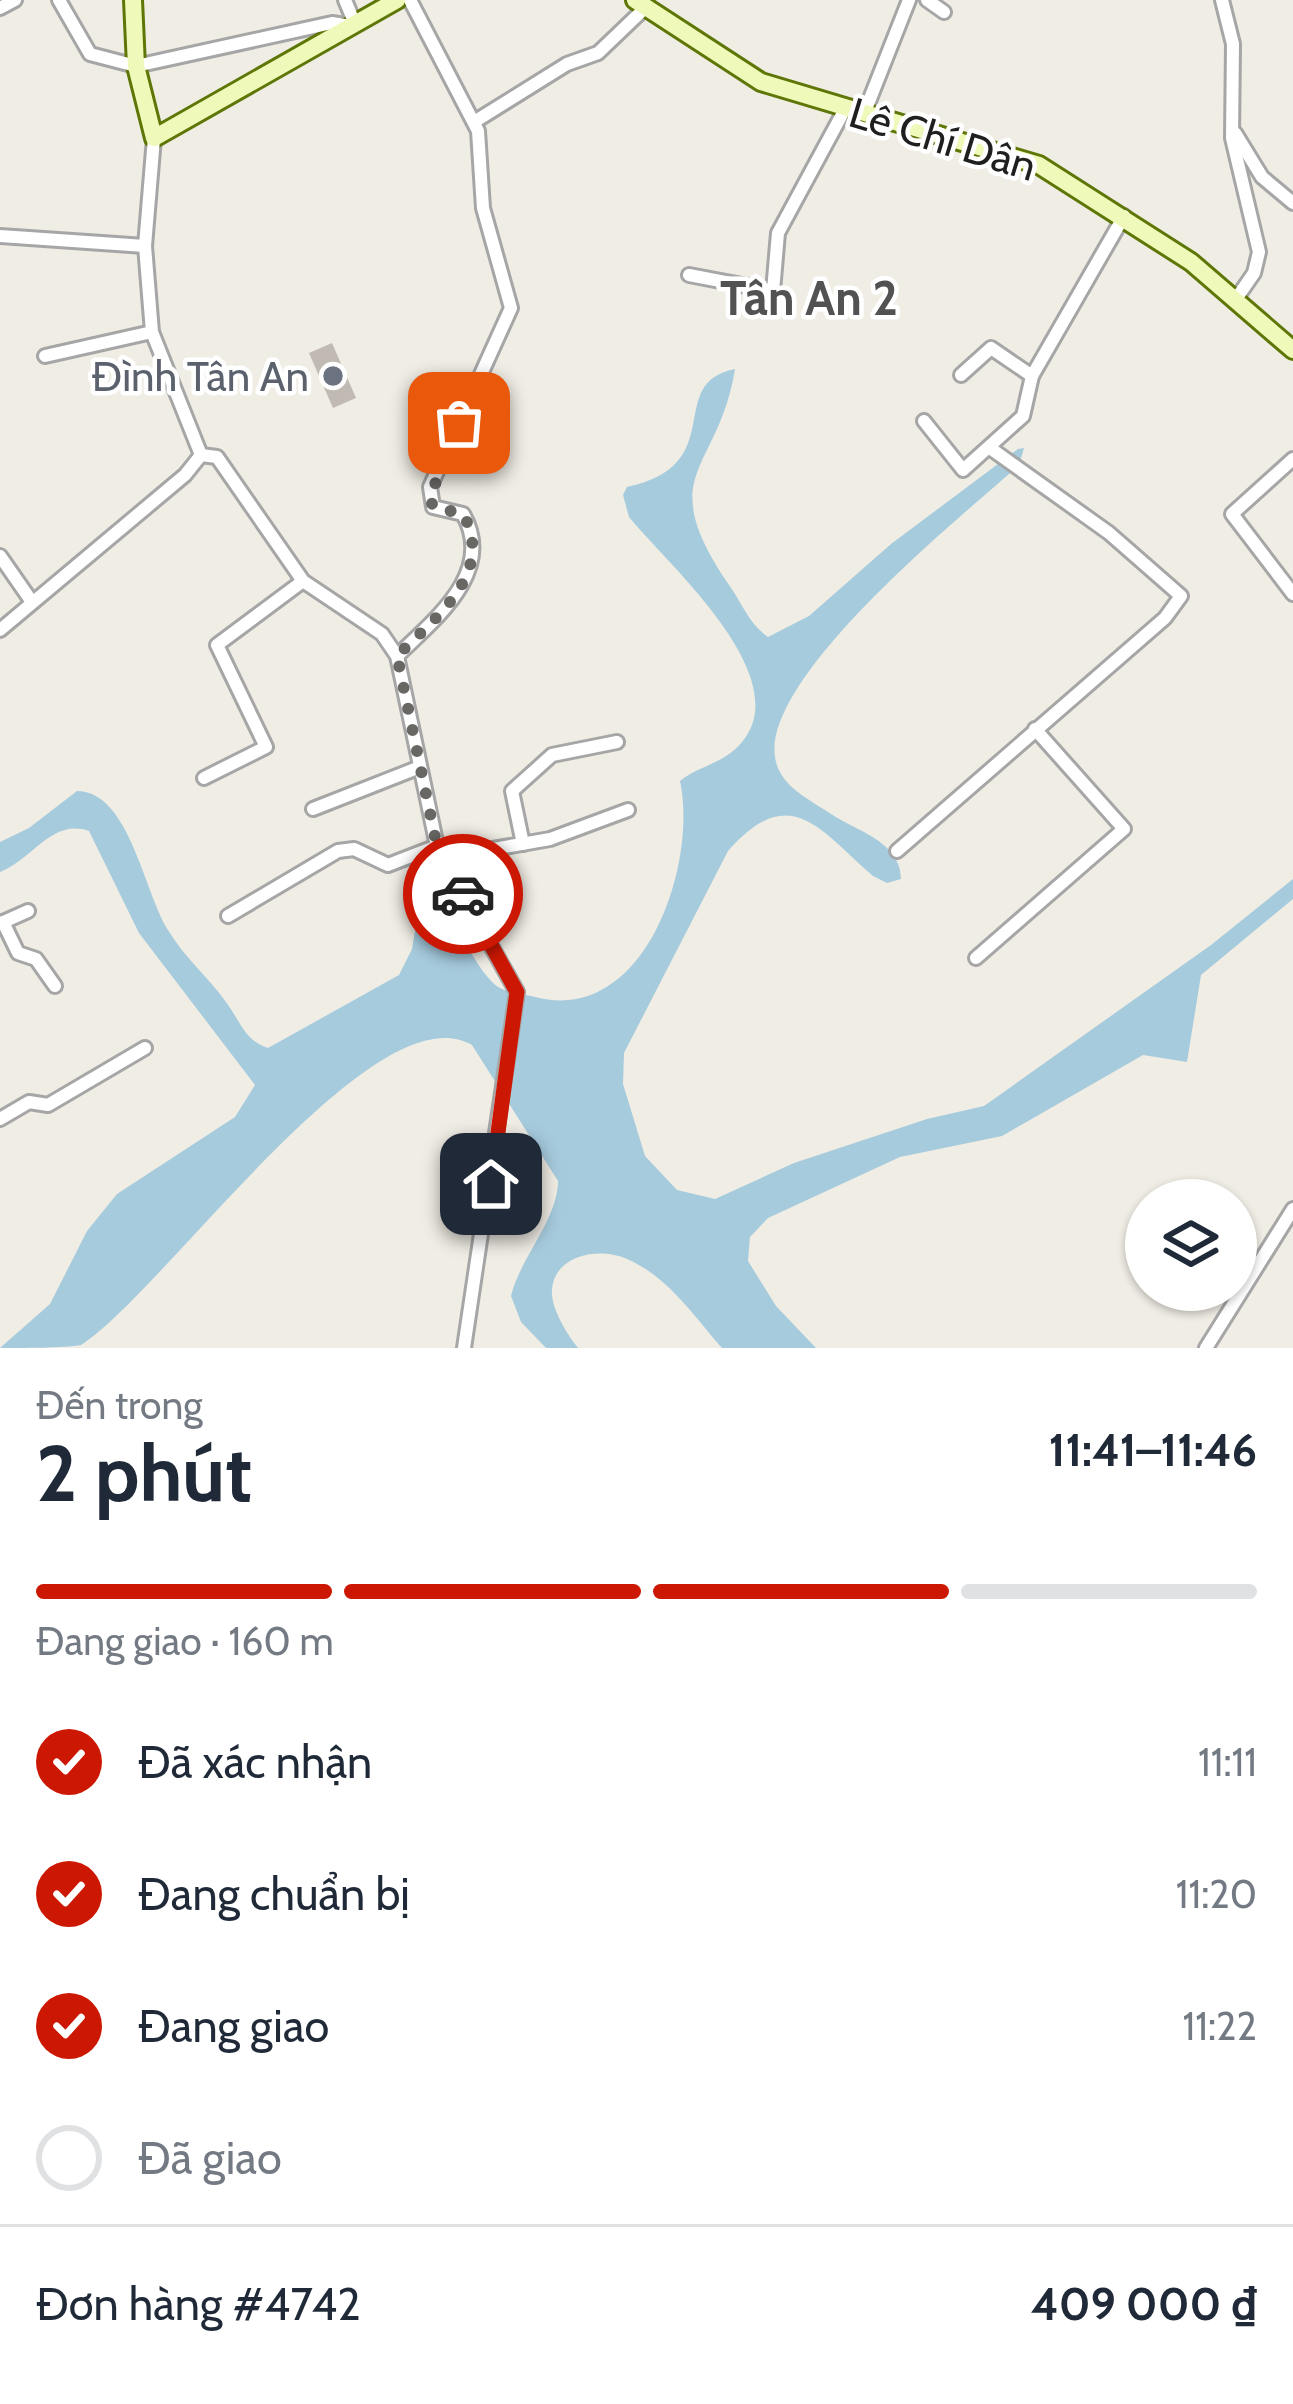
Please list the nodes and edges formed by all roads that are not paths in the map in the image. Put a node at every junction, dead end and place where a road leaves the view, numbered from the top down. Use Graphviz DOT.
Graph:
graph roads {
  1 [pos="15,0"];
  2 [pos="59,0"];
  3 [pos="133,0"];
  4 [pos="345,0"];
  5 [pos="397,0"];
  6 [pos="410,0"];
  7 [pos="909,0"];
  8 [pos="927,0"];
  9 [pos="1222,0"];
  10 [pos="639,4"];
  11 [pos="0,8"];
  12 [pos="944,12"];
  13 [pos="353,25"];
  14 [pos="136,66"];
  15 [pos="854,111"];
  16 [pos="475,122"];
  17 [pos="1231,127"];
  18 [pos="154,138"];
  19 [pos="1293,202"];
  20 [pos="1124,217"];
  21 [pos="0,236"];
  22 [pos="145,246"];
  23 [pos="689,274"];
  24 [pos="1236,299"];
  25 [pos="152,332"];
  26 [pos="1293,350"];
  27 [pos="45,356"];
  28 [pos="961,375"];
  29 [pos="1032,376"];
  30 [pos="925,421"];
  31 [pos="990,448"];
  32 [pos="201,455"];
  33 [pos="1293,459"];
  34 [pos="0,556"];
  35 [pos="304,581"];
  36 [pos="1293,594"];
  37 [pos="32,602"];
  38 [pos="0,630"];
  39 [pos="397,656"];
  40 [pos="1035,729"];
  41 [pos="617,742"];
  42 [pos="420,766"];
  43 [pos="204,778"];
  44 [pos="313,808"];
  45 [pos="628,810"];
  46 [pos="523,844"];
  47 [pos="897,851"];
  48 [pos="439,852"];
  49 [pos="28,911"];
  50 [pos="228,916"];
  51 [pos="2,923"];
  52 [pos="976,958"];
  53 [pos="55,986"];
  54 [pos="145,1048"];
  55 [pos="0,1119"];
  56 [pos="1293,1209"];
  57 [pos="464,1348"];
  58 [pos="1206,1348"];
  1 -- 11 [label="street"];
  2 -- 14 [label="street"];
  3 -- 14 [label="street"];
  4 -- 13 [label="street"];
  5 -- 13 [label="street"];
  6 -- 16 [label="street"];
  7 -- 15 [label="street"];
  8 -- 12 [label="street"];
  9 -- 17 [label="street"];
  10 -- 15 [label="street, Lê Chí Dân"];
  10 -- 16 [label="street"];
  13 -- 14 [label="street"];
  13 -- 18 [label="street"];
  14 -- 18 [label="street"];
  15 -- 20 [label="street, Lê Chí Dân"];
  15 -- 23 [label="street"];
  16 -- 39 [label="street"];
  17 -- 19 [label="street"];
  17 -- 24 [label="street"];
  18 -- 22 [label="street"];
  20 -- 24 [label="street, Lê Chí Dân"];
  20 -- 29 [label="street"];
  21 -- 22 [label="street"];
  22 -- 25 [label="street"];
  24 -- 26 [label="street, Lê Chí Dân"];
  25 -- 27 [label="street"];
  25 -- 32 [label="street"];
  28 -- 29 [label="street"];
  29 -- 31 [label="street"];
  30 -- 31 [label="street"];
  31 -- 40 [label="street"];
  32 -- 35 [label="street"];
  32 -- 37 [label="street"];
  33 -- 36 [label="street"];
  34 -- 37 [label="street"];
  35 -- 39 [label="street"];
  35 -- 43 [label="street"];
  37 -- 38 [label="street"];
  39 -- 42 [label="street"];
  40 -- 47 [label="street"];
  40 -- 52 [label="street"];
  41 -- 46 [label="street"];
  42 -- 44 [label="street"];
  42 -- 48 [label="street"];
  45 -- 46 [label="street"];
  46 -- 48 [label="street"];
  48 -- 50 [label="street"];
  48 -- 57 [label="street"];
  49 -- 51 [label="street"];
  51 -- 53 [label="street"];
  54 -- 55 [label="street"];
  56 -- 58 [label="street"];
}
